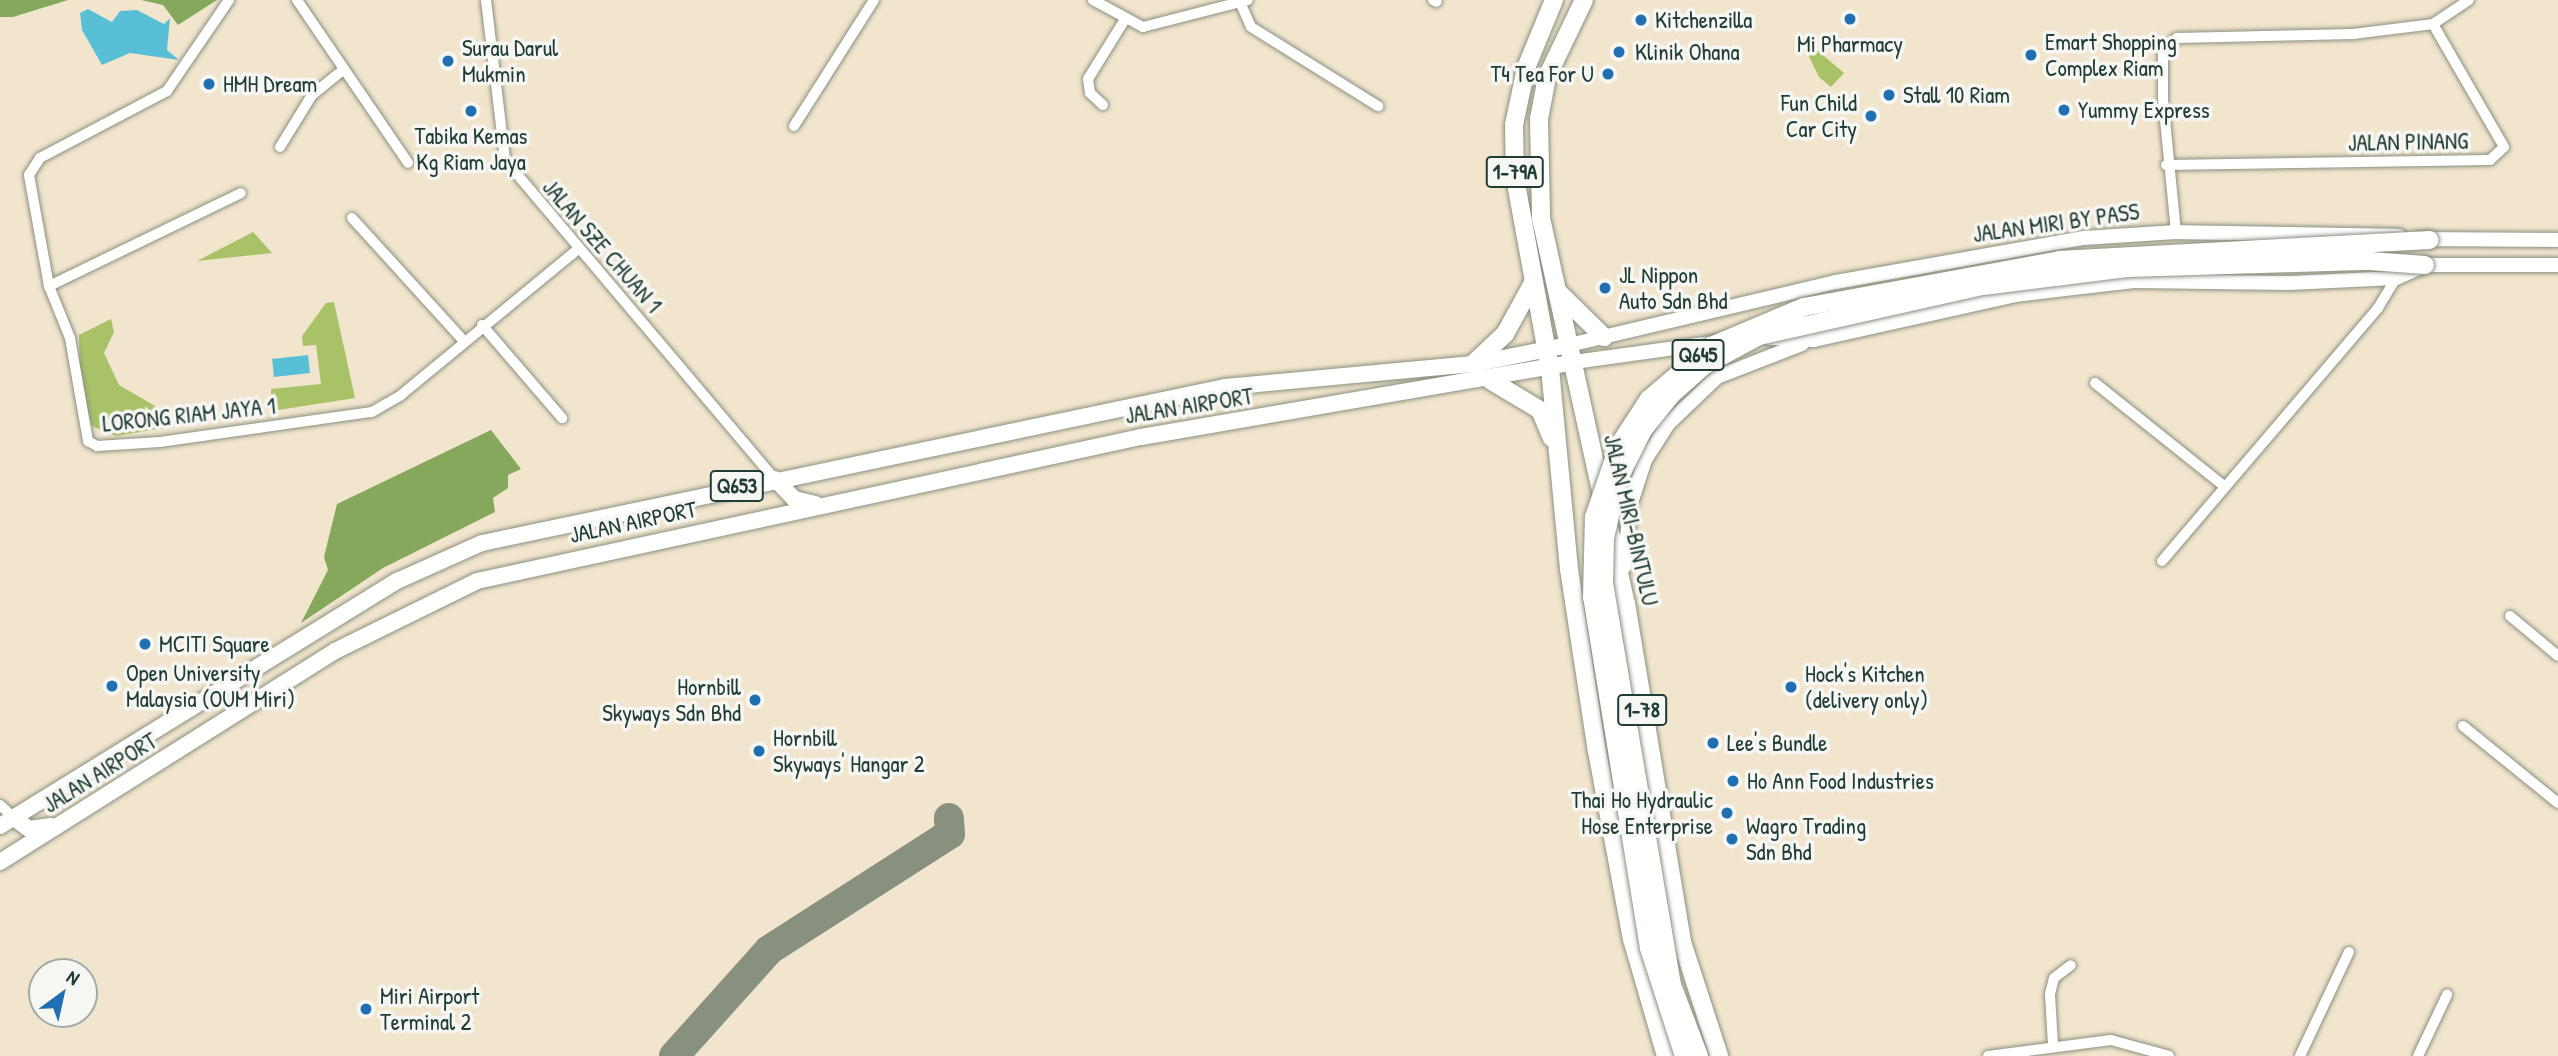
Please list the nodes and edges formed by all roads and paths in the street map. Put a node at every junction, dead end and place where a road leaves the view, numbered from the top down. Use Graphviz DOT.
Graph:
graph roads {
  1 [pos="229,0"];
  2 [pos="298,0"];
  3 [pos="486,0"];
  4 [pos="874,0"];
  5 [pos="1093,0"];
  6 [pos="1554,0"];
  7 [pos="1584,0"];
  8 [pos="2469,0"];
  9 [pos="1244,1"];
  10 [pos="1125,21"];
  11 [pos="2432,24"];
  12 [pos="343,69"];
  13 [pos="1103,105"];
  14 [pos="1378,106"];
  15 [pos="794,126"];
  16 [pos="280,147"];
  17 [pos="408,163"];
  18 [pos="2166,165"];
  19 [pos="240,193"];
  20 [pos="352,218"];
  21 [pos="2176,232"];
  22 [pos="2429,240"];
  23 [pos="2558,240"];
  24 [pos="578,249"];
  25 [pos="2425,265"];
  26 [pos="2558,265"];
  27 [pos="2396,278"];
  28 [pos="1533,283"];
  29 [pos="1553,284"];
  30 [pos="49,286"];
  31 [pos="482,325"];
  32 [pos="1604,337"];
  33 [pos="463,340"];
  34 [pos="1814,340"];
  35 [pos="1546,349"];
  36 [pos="1572,354"];
  37 [pos="1473,363"];
  38 [pos="1550,368"];
  39 [pos="1490,380"];
  40 [pos="2095,383"];
  41 [pos="562,418"];
  42 [pos="1557,447"];
  43 [pos="775,479"];
  44 [pos="2222,485"];
  45 [pos="821,505"];
  46 [pos="2162,561"];
  47 [pos="1626,603"];
  48 [pos="2510,616"];
  49 [pos="2558,656"];
  50 [pos="2463,726"];
  51 [pos="2558,803"];
  52 [pos="0,805"];
  53 [pos="73,817"];
  54 [pos="7,822"];
  55 [pos="0,863"];
  56 [pos="2349,953"];
  57 [pos="2071,965"];
  58 [pos="2447,995"];
  59 [pos="2053,1045"];
  60 [pos="1666,1056"];
  61 [pos="1684,1056"];
  62 [pos="1699,1056"];
  63 [pos="1719,1056"];
  64 [pos="1988,1056"];
  65 [pos="2169,1056"];
  66 [pos="2300,1056"];
  67 [pos="2418,1056"];
  1 -- 30 [label="street, LORONG RIAM JAYA 1"];
  2 -- 12 [label="street"];
  3 -- 24 [label="street, JALAN SZE CHUAN 1"];
  4 -- 15 [label="street"];
  5 -- 10 [label="street"];
  6 -- 28 [label="highway, 1-79A"];
  7 -- 29 [label="highway, JALAN MIRI-BINTULU"];
  8 -- 11 [label="street"];
  9 -- 10 [label="street"];
  9 -- 14 [label="street"];
  10 -- 13 [label="street"];
  11 -- 18 [label="street"];
  11 -- 18 [label="street, JALAN PINANG"];
  12 -- 16 [label="street"];
  12 -- 17 [label="street"];
  18 -- 21 [label="street"];
  19 -- 30 [label="street"];
  20 -- 33 [label="street"];
  21 -- 22 [label="main road, JALAN MIRI BY PASS / Q645"];
  21 -- 32 [label="main road, JALAN MIRI BY PASS / Q645"];
  22 -- 23 [label="main road, JALAN MIRI BY PASS / Q645"];
  22 -- 61 [label="highway, Q645, bridge"];
  24 -- 31 [label="street, LORONG RIAM JAYA 1"];
  24 -- 43 [label="street, JALAN SZE CHUAN 1"];
  25 -- 26 [label="main road, Q645"];
  25 -- 27 [label="main road, Q645"];
  25 -- 62 [label="highway, Q645, bridge"];
  27 -- 34 [label="main road, Q645"];
  27 -- 44 [label="street"];
  28 -- 35 [label="highway, 1-79A"];
  28 -- 37 [label="highway"];
  29 -- 32 [label="highway"];
  29 -- 36 [label="highway, JALAN MIRI-BINTULU"];
  30 -- 33 [label="street, LORONG RIAM JAYA 1"];
  31 -- 33 [label="street, LORONG RIAM JAYA 1"];
  31 -- 41 [label="street"];
  32 -- 36 [label="main road, JALAN MIRI BY PASS / Q645"];
  34 -- 36 [label="main road, Q645"];
  34 -- 47 [label="main road"];
  35 -- 36 [label="main road, Q653"];
  35 -- 37 [label="main road, JALAN AIRPORT / Q653"];
  35 -- 38 [label="highway, 1-79A"];
  36 -- 38 [label="main road, Q653"];
  36 -- 47 [label="highway, JALAN MIRI-BINTULU / 1-78"];
  37 -- 43 [label="main road, JALAN AIRPORT / Q653"];
  38 -- 39 [label="main road, JALAN AIRPORT / Q653"];
  38 -- 42 [label="highway, 1-78"];
  39 -- 42 [label="highway"];
  39 -- 45 [label="main road, JALAN AIRPORT / Q653"];
  40 -- 44 [label="street"];
  42 -- 60 [label="highway, 1-78"];
  43 -- 45 [label="main road"];
  43 -- 54 [label="main road, JALAN AIRPORT / Q653"];
  44 -- 46 [label="street"];
  45 -- 53 [label="main road, JALAN AIRPORT / Q653"];
  47 -- 63 [label="highway, JALAN MIRI-BINTULU / 1-78"];
  48 -- 49 [label="street"];
  50 -- 51 [label="street"];
  52 -- 54 [label="street"];
  53 -- 54 [label="main road"];
  53 -- 55 [label="main road, JALAN AIRPORT / Q653"];
  56 -- 66 [label="street"];
  57 -- 59 [label="street"];
  58 -- 67 [label="street"];
  59 -- 64 [label="street"];
  59 -- 65 [label="street"];
}
